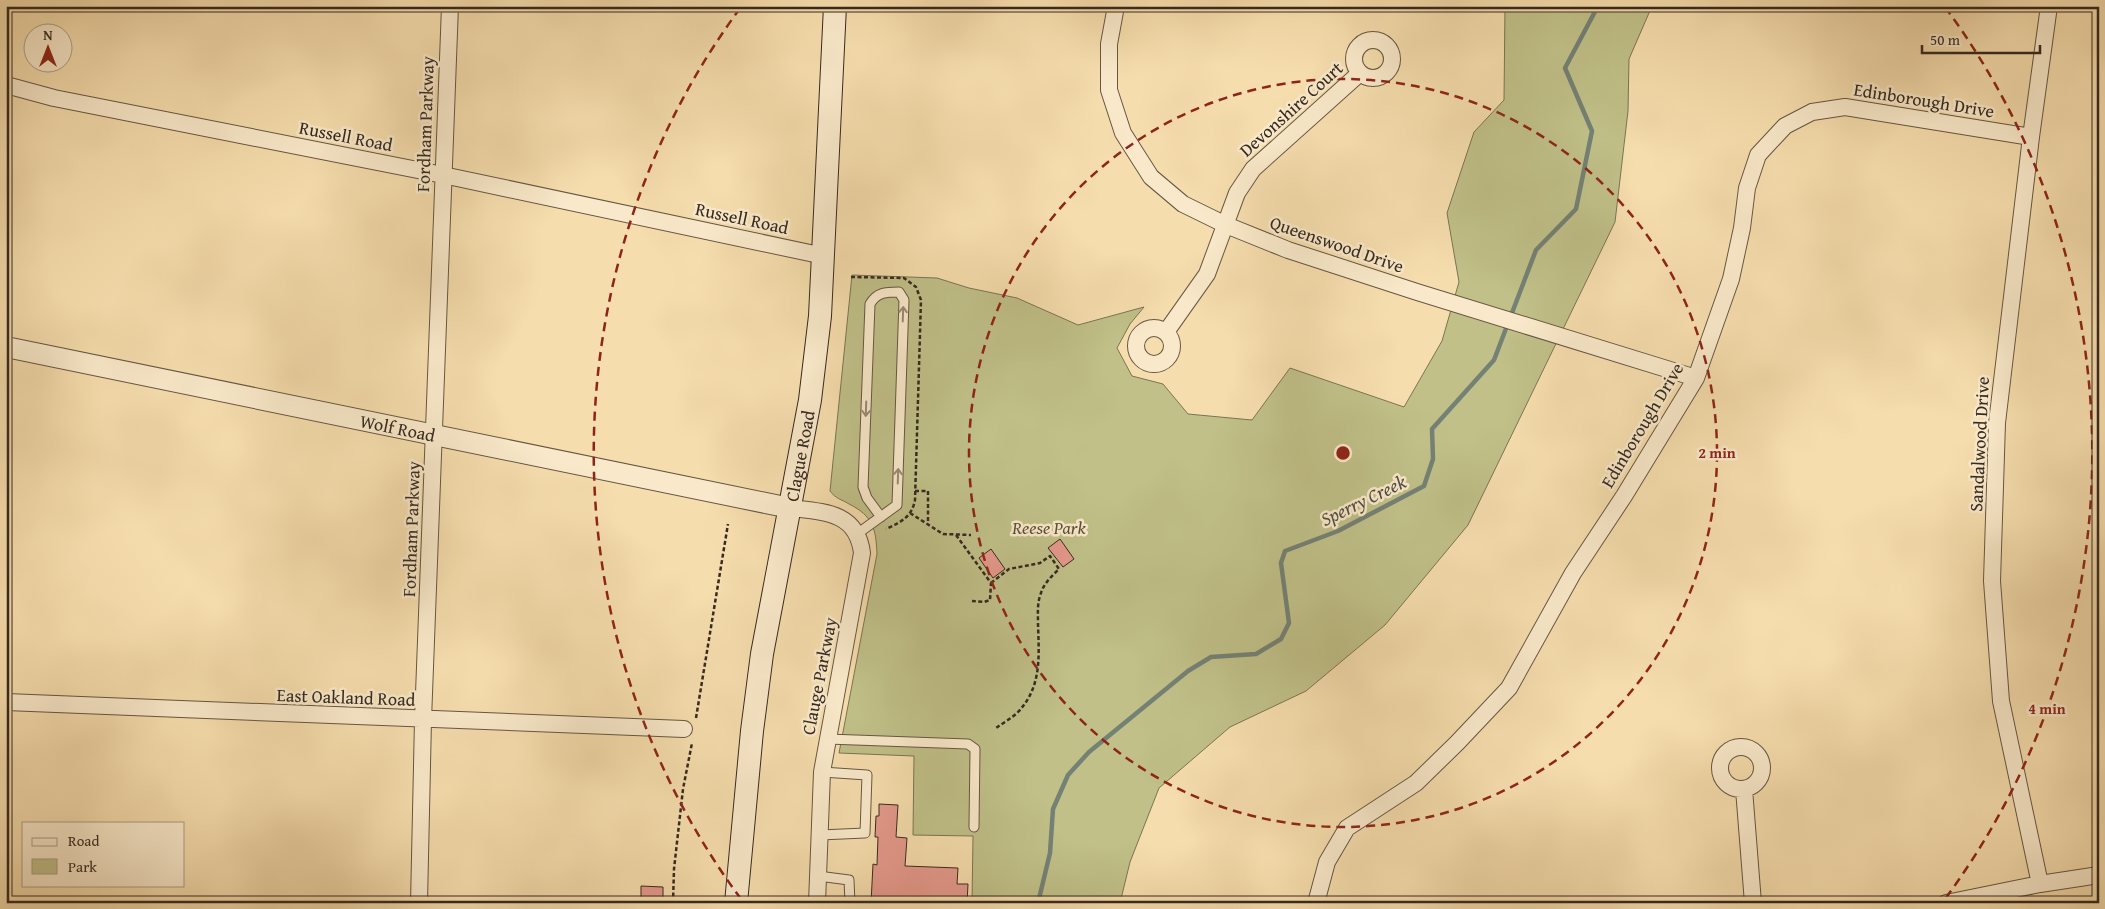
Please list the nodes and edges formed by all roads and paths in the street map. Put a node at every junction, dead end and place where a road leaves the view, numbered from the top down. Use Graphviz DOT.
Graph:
graph roads {
  1 [pos="450,6"];
  2 [pos="835,6"];
  3 [pos="1116,6"];
  4 [pos="2049,6"];
  5 [pos="1360,73"];
  6 [pos="6,85"];
  7 [pos="2031,137"];
  8 [pos="443,175"];
  9 [pos="1226,225"];
  10 [pos="824,256"];
  11 [pos="1166,332"];
  12 [pos="6,347"];
  13 [pos="1696,378"];
  14 [pos="435,435"];
  15 [pos="915,491"];
  16 [pos="790,508"];
  17 [pos="910,513"];
  18 [pos="881,517"];
  19 [pos="728,524"];
  20 [pos="928,524"];
  21 [pos="857,534"];
  22 [pos="956,535"];
  23 [pos="971,535"];
  24 [pos="991,583"];
  25 [pos="972,602"];
  26 [pos="6,702"];
  27 [pos="423,720"];
  28 [pos="996,728"];
  29 [pos="690,729"];
  30 [pos="827,739"];
  31 [pos="822,772"];
  32 [pos="1744,789"];
  33 [pos="974,827"];
  34 [pos="820,834"];
  35 [pos="2099,875"];
  36 [pos="818,876"];
  37 [pos="2040,884"];
  38 [pos="419,903"];
  39 [pos="673,903"];
  40 [pos="736,903"];
  41 [pos="817,903"];
  42 [pos="850,903"];
  43 [pos="1316,903"];
  44 [pos="1753,903"];
  45 [pos="1946,903"];
  1 -- 8 [label="street, Fordham Parkway"];
  2 -- 10 [label="main road, Clague Road"];
  3 -- 9 [label="street, Queenswood Drive"];
  4 -- 7 [label="street, Sandalwood Drive"];
  5 -- 9 [label="street, Devonshire Court"];
  6 -- 8 [label="street, Russell Road"];
  7 -- 13 [label="street, Edinborough Drive"];
  7 -- 37 [label="street, Sandalwood Drive"];
  8 -- 10 [label="street, Russell Road"];
  8 -- 14 [label="street, Fordham Parkway"];
  9 -- 11 [label="street, Devonshire Court"];
  9 -- 13 [label="street, Queenswood Drive"];
  10 -- 16 [label="main road, Clague Road"];
  12 -- 14 [label="street, Wolf Road"];
  13 -- 43 [label="street, Edinborough Drive"];
  14 -- 16 [label="street, Wolf Road"];
  14 -- 27 [label="street, Fordham Parkway"];
  15 -- 20 [label="path"];
  16 -- 21 [label="street"];
  16 -- 40 [label="main road, Clague Road"];
  17 -- 20 [label="path"];
  18 -- 18 [label="lane, one-way"];
  18 -- 21 [label="lane"];
  19 -- 29 [label="path"];
  20 -- 22 [label="path"];
  21 -- 30 [label="street, Clauge Parkway"];
  22 -- 23 [label="path"];
  22 -- 24 [label="path"];
  24 -- 25 [label="path"];
  24 -- 28 [label="path"];
  26 -- 27 [label="street, East Oakland Road"];
  27 -- 29 [label="street, East Oakland Road"];
  27 -- 38 [label="street, Fordham Parkway"];
  29 -- 39 [label="path"];
  30 -- 31 [label="street, Clauge Parkway"];
  30 -- 33 [label="lane"];
  31 -- 34 [label="street, Clauge Parkway"];
  31 -- 34 [label="lane"];
  32 -- 44 [label="street"];
  34 -- 36 [label="street, Clauge Parkway"];
  35 -- 37 [label="street"];
  36 -- 41 [label="street, Clauge Parkway"];
  36 -- 42 [label="lane"];
  37 -- 45 [label="street"];
}
